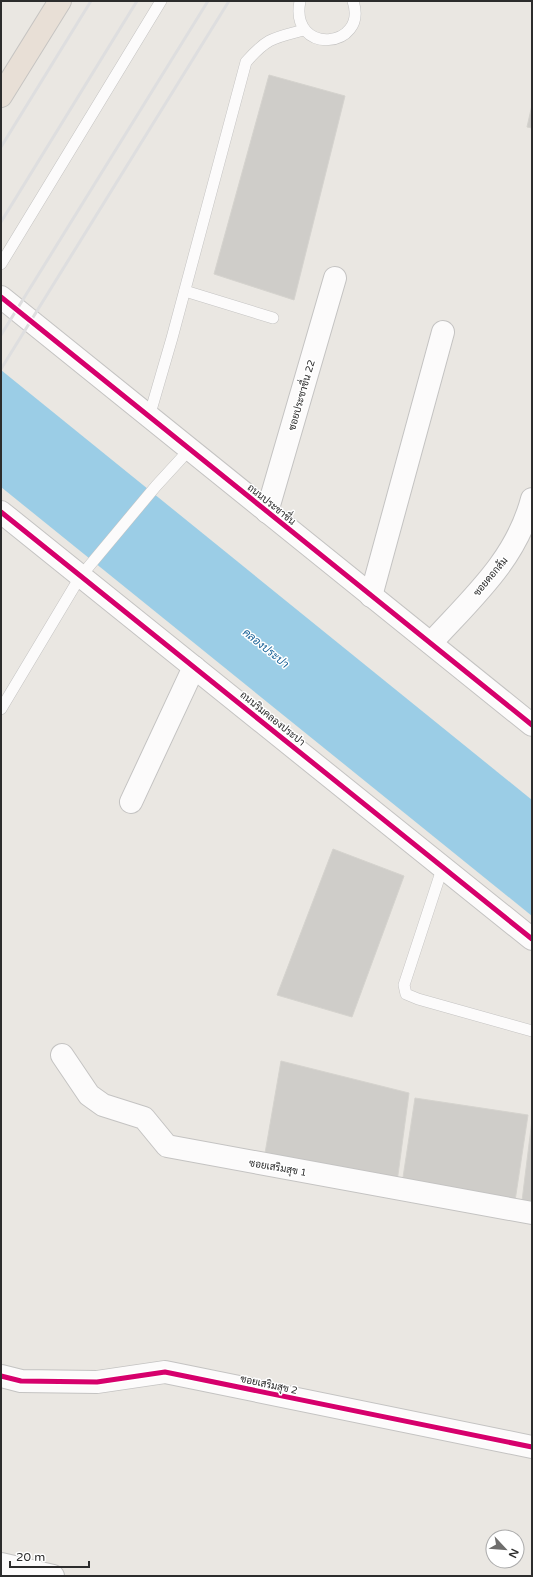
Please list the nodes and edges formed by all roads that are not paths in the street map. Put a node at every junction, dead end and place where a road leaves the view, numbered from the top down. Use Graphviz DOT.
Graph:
graph roads {
  1 [pos="60,1"];
  2 [pos="161,1"];
  3 [pos="300,1"];
  4 [pos="353,1"];
  5 [pos="304,30"];
  6 [pos="1,96"];
  7 [pos="1,264"];
  8 [pos="335,278"];
  9 [pos="185,291"];
  10 [pos="1,297"];
  11 [pos="273,318"];
  12 [pos="443,332"];
  13 [pos="149,417"];
  14 [pos="189,450"];
  15 [pos="532,499"];
  16 [pos="1,512"];
  17 [pos="267,512"];
  18 [pos="85,570"];
  19 [pos="371,596"];
  20 [pos="431,643"];
  21 [pos="194,667"];
  22 [pos="1,709"];
  23 [pos="532,725"];
  24 [pos="131,802"];
  25 [pos="443,866"];
  26 [pos="532,939"];
  27 [pos="532,1031"];
  28 [pos="62,1055"];
  29 [pos="532,1213"];
  30 [pos="1,1376"];
  31 [pos="532,1447"];
  32 [pos="1,1564"];
  33 [pos="53,1576"];
  1 -- 6 [label="highway"];
  2 -- 7 [label="lane"];
  3 -- 5 [label="lane"];
  4 -- 5 [label="lane"];
  5 -- 9 [label="lane"];
  8 -- 17 [label="street, ซอยประชาชื่น 22"];
  9 -- 11 [label="lane"];
  9 -- 13 [label="lane"];
  10 -- 13 [label="street, ถนนประชาชื่น"];
  12 -- 19 [label="street"];
  13 -- 14 [label="street, ถนนประชาชื่น"];
  14 -- 17 [label="street, ถนนประชาชื่น"];
  14 -- 18 [label="lane"];
  15 -- 20 [label="street, ซอยดอกส้ม"];
  16 -- 18 [label="street, ถนนริมคลองประปา"];
  17 -- 19 [label="street, ถนนประชาชื่น"];
  18 -- 21 [label="street, ถนนริมคลองประปา"];
  18 -- 22 [label="lane"];
  19 -- 20 [label="street, ถนนประชาชื่น"];
  20 -- 23 [label="street, ถนนประชาชื่น"];
  21 -- 24 [label="street"];
  21 -- 25 [label="street, ถนนริมคลองประปา"];
  25 -- 26 [label="street, ถนนริมคลองประปา"];
  25 -- 27 [label="lane"];
  28 -- 29 [label="street, ซอยเสริมสุข 1"];
  30 -- 31 [label="street, ซอยเสริมสุข 2"];
  32 -- 33 [label="street"];
}
